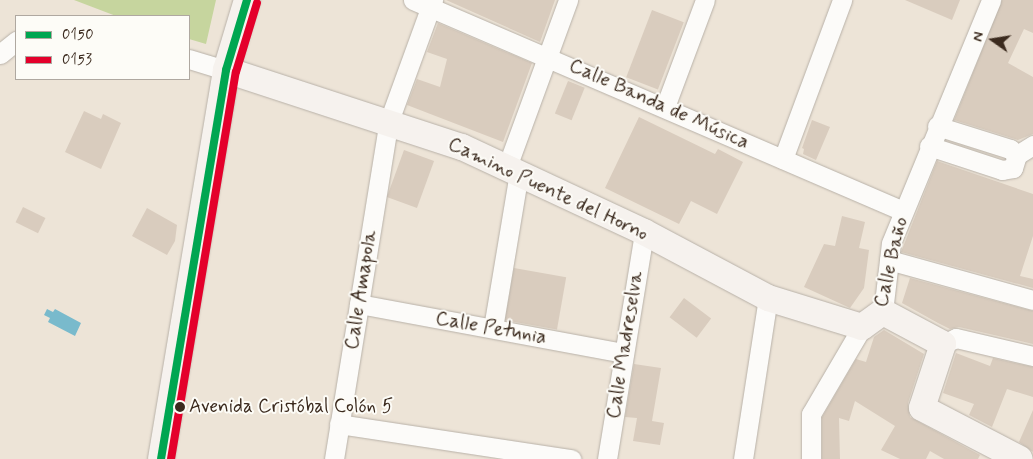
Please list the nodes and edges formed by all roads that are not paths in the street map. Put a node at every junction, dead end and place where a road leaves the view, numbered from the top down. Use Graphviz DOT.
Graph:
graph roads {
  1 [pos="247,0"];
  2 [pos="568,0"];
  3 [pos="705,0"];
  4 [pos="842,0"];
  5 [pos="991,0"];
  6 [pos="425,2"];
  7 [pos="15,42"];
  8 [pos="0,54"];
  9 [pos="548,56"];
  10 [pos="190,59"];
  11 [pos="226,70"];
  12 [pos="665,107"];
  13 [pos="389,122"];
  14 [pos="938,126"];
  15 [pos="1033,145"];
  16 [pos="929,146"];
  17 [pos="1017,155"];
  18 [pos="783,159"];
  19 [pos="513,170"];
  20 [pos="903,211"];
  21 [pos="644,232"];
  22 [pos="889,260"];
  23 [pos="768,298"];
  24 [pos="1033,300"];
  25 [pos="359,304"];
  26 [pos="883,312"];
  27 [pos="862,327"];
  28 [pos="493,328"];
  29 [pos="944,344"];
  30 [pos="624,353"];
  31 [pos="1033,356"];
  32 [pos="340,424"];
  33 [pos="467,451"];
  34 [pos="161,459"];
  35 [pos="334,459"];
  36 [pos="571,459"];
  37 [pos="607,459"];
  38 [pos="743,459"];
  39 [pos="810,459"];
  40 [pos="1020,459"];
  1 -- 11 [label="street"];
  2 -- 9 [label="street"];
  3 -- 12 [label="street"];
  4 -- 18 [label="street"];
  5 -- 14 [label="street, Calle Baño"];
  6 -- 9 [label="street, Calle Banda de Música"];
  6 -- 13 [label="street, Calle Amapola"];
  7 -- 8 [label="street"];
  9 -- 12 [label="street, Calle Banda de Música"];
  9 -- 19 [label="street"];
  10 -- 11 [label="street"];
  11 -- 13 [label="street, Camino Puente del Horno"];
  11 -- 34 [label="street"];
  12 -- 18 [label="street, Calle Banda de Música"];
  13 -- 19 [label="street, Camino Puente del Horno"];
  13 -- 25 [label="street, Calle Amapola"];
  14 -- 16 [label="street, Calle Baño"];
  14 -- 17 [label="street"];
  15 -- 17 [label="street"];
  16 -- 17 [label="street"];
  16 -- 20 [label="street, Calle Baño"];
  18 -- 20 [label="street, Calle Banda de Música"];
  19 -- 21 [label="street, Camino Puente del Horno"];
  19 -- 28 [label="street"];
  20 -- 22 [label="street, Calle Baño"];
  21 -- 23 [label="street, Camino Puente del Horno"];
  21 -- 30 [label="street, Calle Madreselva"];
  22 -- 24 [label="street"];
  22 -- 26 [label="street, Calle Baño"];
  23 -- 27 [label="street, Camino Puente del Horno"];
  23 -- 38 [label="street"];
  25 -- 28 [label="street, Calle Petunia"];
  25 -- 32 [label="street, Calle Amapola"];
  26 -- 27 [label="street, Calle Baño"];
  26 -- 29 [label="street"];
  27 -- 39 [label="street, Calle Baño"];
  28 -- 30 [label="street, Calle Petunia"];
  29 -- 31 [label="street"];
  29 -- 40 [label="street"];
  30 -- 37 [label="street, Calle Madreselva"];
  32 -- 33 [label="street"];
  32 -- 35 [label="street, Calle Amapola"];
  33 -- 36 [label="street"];
}
